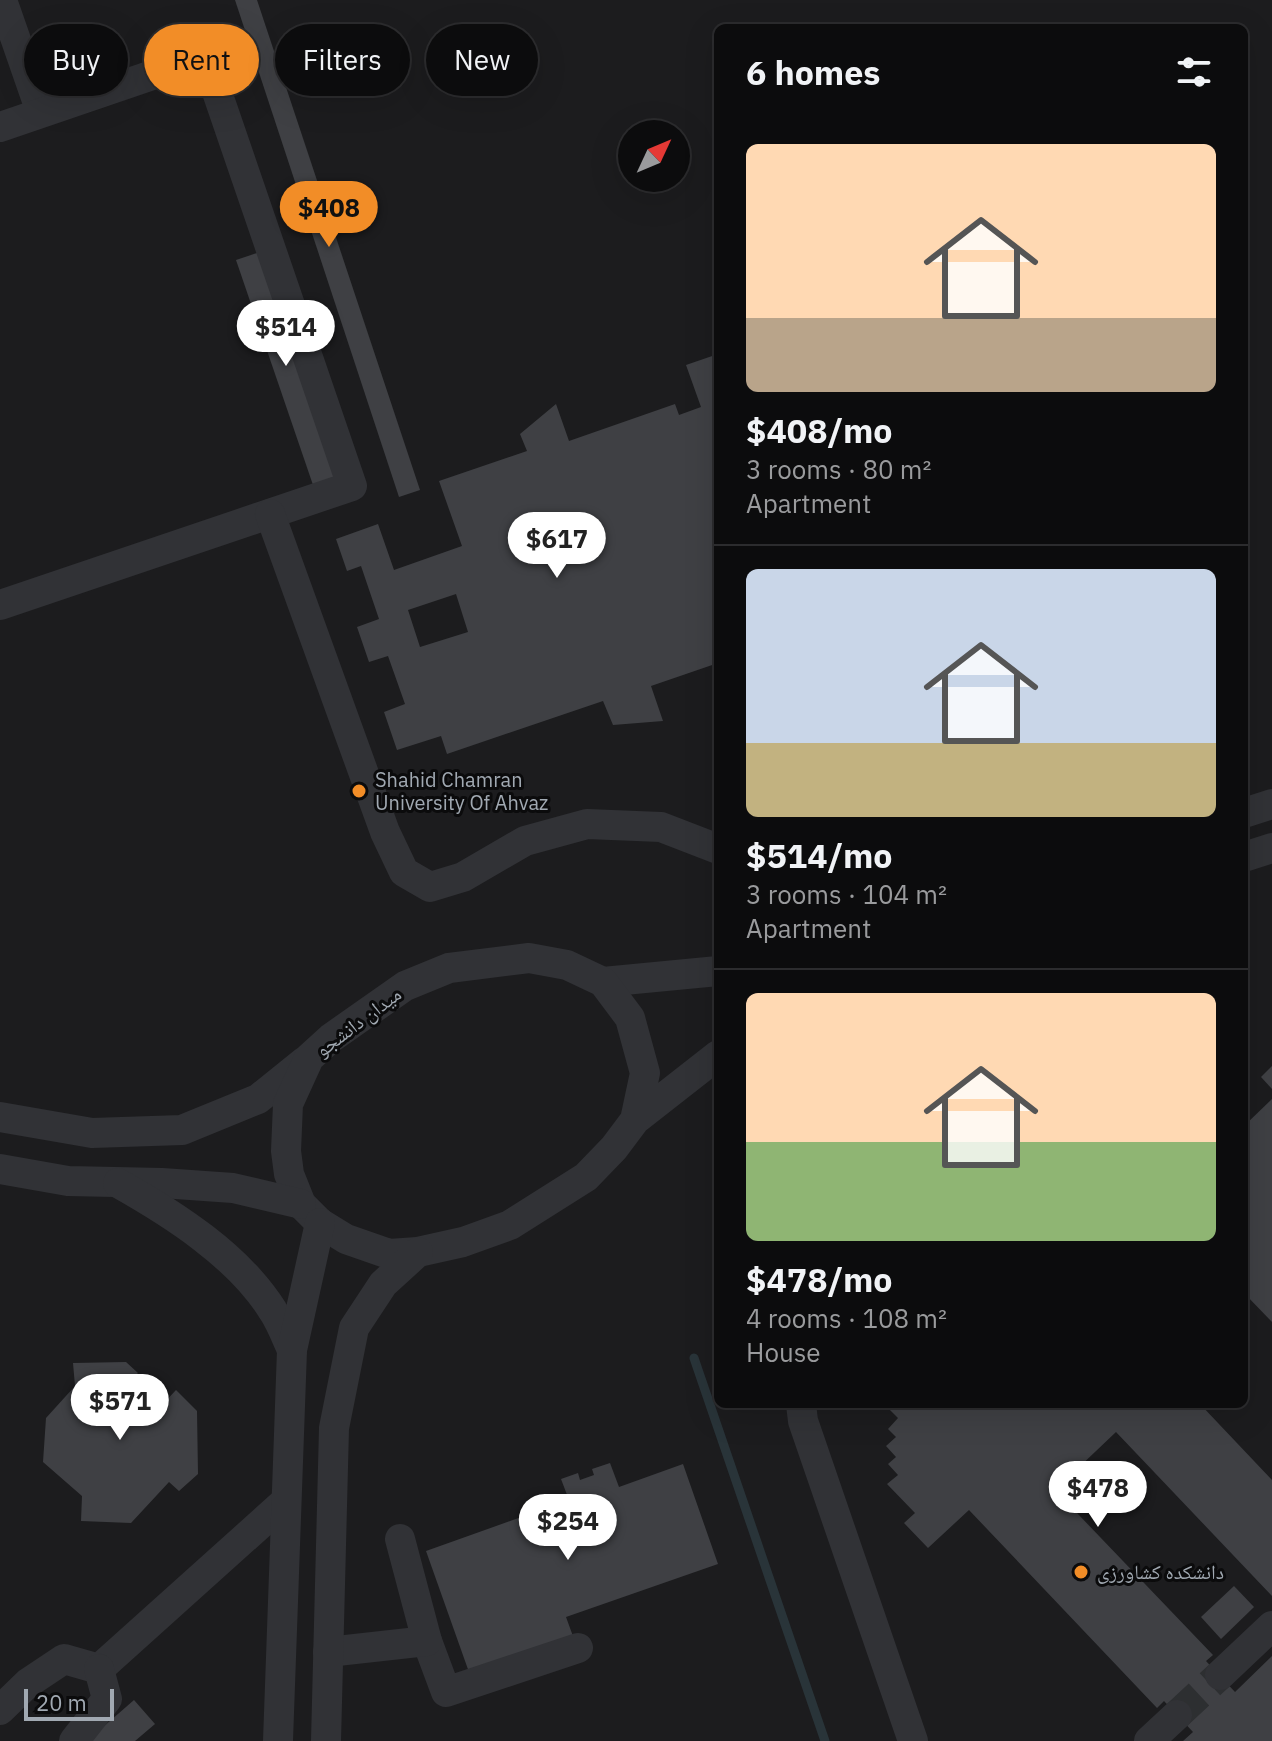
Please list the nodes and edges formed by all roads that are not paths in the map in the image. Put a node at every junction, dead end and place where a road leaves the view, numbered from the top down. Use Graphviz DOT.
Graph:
graph roads {
  1 [pos="2,0"];
  2 [pos="41,112"];
  3 [pos="0,127"];
  4 [pos="270,514"];
  5 [pos="0,605"];
  6 [pos="1272,804"];
  7 [pos="1248,812"];
  8 [pos="714,847"];
  9 [pos="1272,848"];
  10 [pos="1248,856"];
  11 [pos="714,971"];
  12 [pos="603,982"];
  13 [pos="309,1058"];
  14 [pos="714,1058"];
  15 [pos="0,1117"];
  16 [pos="635,1120"];
  17 [pos="0,1169"];
  18 [pos="117,1182"];
  19 [pos="311,1214"];
  20 [pos="418,1252"];
  21 [pos="292,1350"];
  22 [pos="801,1408"];
  23 [pos="286,1501"];
  24 [pos="400,1539"];
  25 [pos="1272,1626"];
  26 [pos="427,1641"];
  27 [pos="578,1648"];
  28 [pos="328,1652"];
  29 [pos="99,1669"];
  30 [pos="1220,1675"];
  31 [pos="0,1710"];
  32 [pos="1177,1715"];
  33 [pos="74,1741"];
  34 [pos="278,1741"];
  35 [pos="326,1741"];
  36 [pos="913,1741"];
  37 [pos="1149,1741"];
  1 -- 2 [label="lane"];
  2 -- 3 [label="lane"];
  2 -- 4 [label="lane"];
  4 -- 5 [label="lane"];
  4 -- 8 [label="lane"];
  6 -- 7 [label="lane"];
  9 -- 10 [label="lane"];
  11 -- 12 [label="lane"];
  12 -- 13 [label="lane, میدان دانشجو"];
  12 -- 16 [label="lane, میدان دانشجو"];
  13 -- 15 [label="lane"];
  13 -- 19 [label="lane, میدان دانشجو"];
  14 -- 16 [label="lane"];
  16 -- 20 [label="lane, میدان دانشجو"];
  17 -- 18 [label="lane"];
  18 -- 19 [label="lane"];
  18 -- 21 [label="lane"];
  19 -- 20 [label="lane, میدان دانشجو"];
  19 -- 21 [label="lane"];
  20 -- 28 [label="lane"];
  21 -- 23 [label="lane"];
  22 -- 36 [label="lane"];
  23 -- 29 [label="lane"];
  23 -- 34 [label="lane"];
  24 -- 26 [label="lane"];
  25 -- 30 [label="lane"];
  26 -- 27 [label="lane"];
  26 -- 28 [label="lane"];
  28 -- 35 [label="lane"];
  29 -- 31 [label="lane"];
  29 -- 33 [label="lane"];
  32 -- 37 [label="lane"];
}
